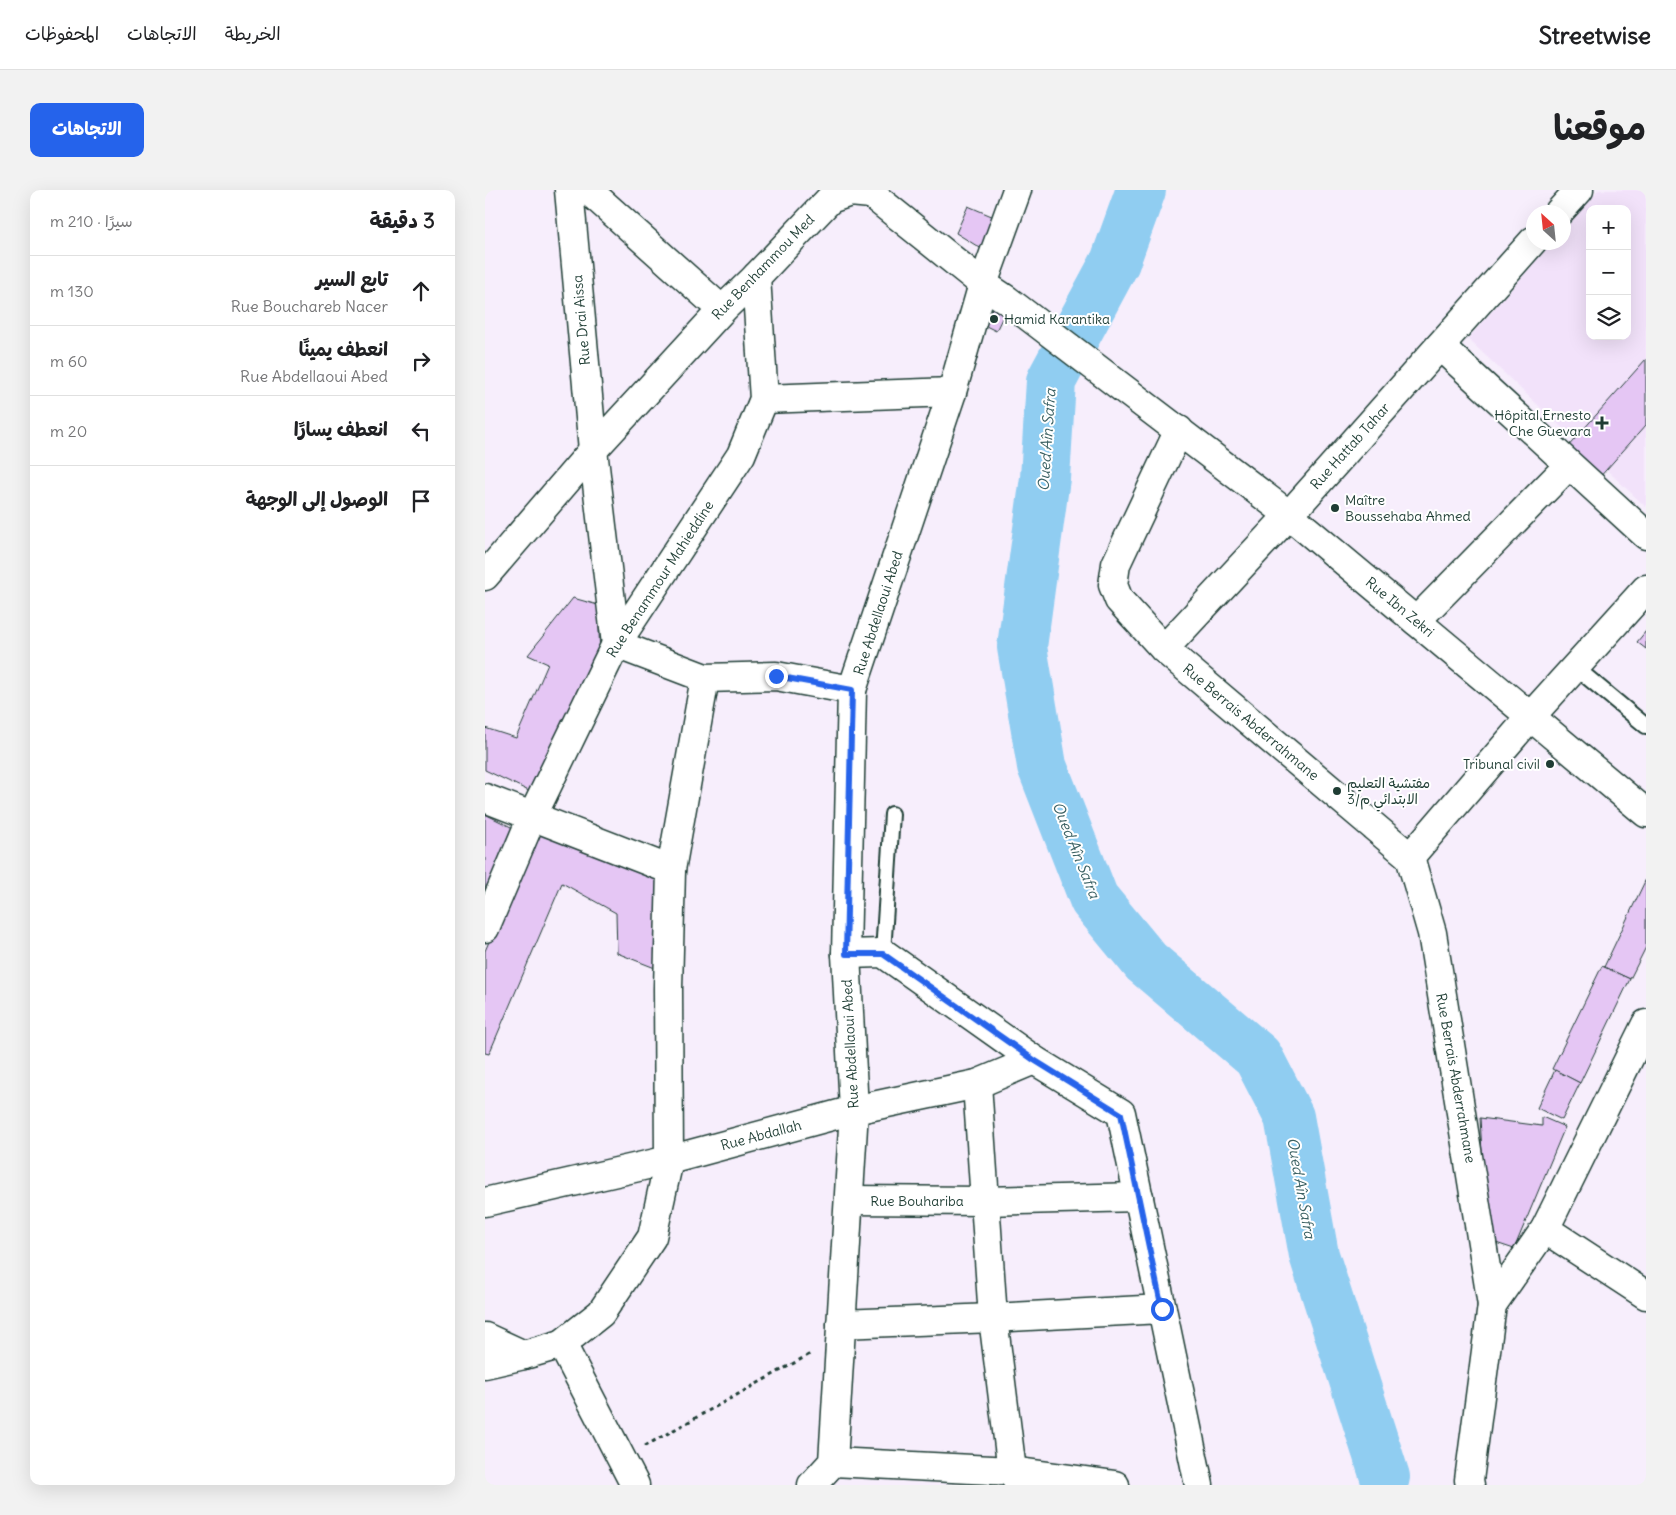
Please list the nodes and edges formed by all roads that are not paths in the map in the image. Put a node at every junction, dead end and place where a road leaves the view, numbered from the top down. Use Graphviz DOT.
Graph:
graph roads {
  1 [pos="569,190"];
  2 [pos="588,190"];
  3 [pos="1017,190"];
  4 [pos="1579,190"];
  5 [pos="1565,205"];
  6 [pos="1526,249"];
  7 [pos="755,277"];
  8 [pos="983,284"];
  9 [pos="722,310"];
  10 [pos="1440,346"];
  11 [pos="952,392"];
  12 [pos="764,399"];
  13 [pos="1149,407"];
  14 [pos="1179,430"];
  15 [pos="593,450"];
  16 [pos="1569,465"];
  17 [pos="1289,515"];
  18 [pos="1646,535"];
  19 [pos="485,576"];
  20 [pos="1646,589"];
  21 [pos="1416,621"];
  22 [pos="616,644"];
  23 [pos="1164,649"];
  24 [pos="1575,667"];
  25 [pos="705,678"];
  26 [pos="852,690"];
  27 [pos="1531,716"];
  28 [pos="1646,726"];
  29 [pos="485,798"];
  30 [pos="1646,813"];
  31 [pos="892,814"];
  32 [pos="532,817"];
  33 [pos="1410,857"];
  34 [pos="671,870"];
  35 [pos="485,928"];
  36 [pos="846,954"];
  37 [pos="883,954"];
  38 [pos="1646,1024"];
  39 [pos="1640,1056"];
  40 [pos="1034,1060"];
  41 [pos="977,1084"];
  42 [pos="854,1110"];
  43 [pos="669,1160"];
  44 [pos="1139,1197"];
  45 [pos="849,1200"];
  46 [pos="985,1201"];
  47 [pos="485,1202"];
  48 [pos="1545,1229"];
  49 [pos="1646,1295"];
  50 [pos="1492,1305"];
  51 [pos="1162,1309"];
  52 [pos="993,1318"];
  53 [pos="841,1331"];
  54 [pos="485,1337"];
  55 [pos="562,1344"];
  56 [pos="524,1356"];
  57 [pos="485,1364"];
  58 [pos="833,1462"];
  59 [pos="1016,1478"];
  60 [pos="1465,1483"];
  61 [pos="635,1485"];
  62 [pos="812,1485"];
  63 [pos="1115,1485"];
  64 [pos="1199,1485"];
  1 -- 15 [label="street, Rue Drai Aissa"];
  2 -- 9 [label="street"];
  3 -- 8 [label="street"];
  4 -- 5 [label="street"];
  6 -- 10 [label="street, Rue Hattab Tahar"];
  7 -- 8 [label="street, Rue Benhammou Med"];
  7 -- 9 [label="street, Rue Benhammou Med"];
  7 -- 12 [label="street, Rue Benammour Mahieddine"];
  8 -- 11 [label="street, Rue Abdellaoui Abed"];
  8 -- 13 [label="street, Rue Benhammou Med"];
  9 -- 15 [label="street, Rue Benhammou Med"];
  10 -- 16 [label="street"];
  10 -- 17 [label="street, Rue Hattab Tahar"];
  11 -- 12 [label="street"];
  11 -- 26 [label="street, Rue Abdellaoui Abed"];
  12 -- 22 [label="street, Rue Benammour Mahieddine"];
  13 -- 14 [label="street, Rue Ibn Zekri"];
  14 -- 17 [label="street, Rue Ibn Zekri"];
  14 -- 23 [label="street, Rue Berrais Abderrahmane"];
  15 -- 19 [label="street"];
  15 -- 22 [label="street, Rue Drai Aissa"];
  16 -- 18 [label="street"];
  16 -- 21 [label="street"];
  17 -- 21 [label="street, Rue Ibn Zekri"];
  17 -- 23 [label="street, Rue Hattab Tahar"];
  20 -- 24 [label="street"];
  21 -- 27 [label="street, Rue Ibn Zekri"];
  22 -- 25 [label="street"];
  22 -- 32 [label="street, Rue Benammour Mahieddine"];
  23 -- 33 [label="street, Rue Berrais Abderrahmane"];
  24 -- 27 [label="street"];
  24 -- 28 [label="lane"];
  25 -- 26 [label="street"];
  25 -- 34 [label="street"];
  26 -- 36 [label="street, Rue Abdellaoui Abed"];
  27 -- 30 [label="street, Rue Ibn Zekri"];
  27 -- 33 [label="street"];
  29 -- 32 [label="street"];
  31 -- 37 [label="lane"];
  32 -- 34 [label="street"];
  32 -- 35 [label="street, Rue Benammour Mahieddine"];
  33 -- 50 [label="street, Rue Berrais Abderrahmane"];
  34 -- 43 [label="street"];
  36 -- 37 [label="street"];
  36 -- 42 [label="street, Rue Abdellaoui Abed"];
  37 -- 40 [label="street"];
  38 -- 39 [label="street"];
  39 -- 48 [label="street"];
  40 -- 41 [label="street, Rue Abdallah"];
  40 -- 44 [label="street"];
  41 -- 42 [label="street, Rue Abdallah"];
  41 -- 46 [label="street"];
  42 -- 43 [label="street, Rue Abdallah"];
  42 -- 45 [label="street, Rue Abdellaoui Abed"];
  43 -- 47 [label="street, Rue Abdallah"];
  43 -- 55 [label="street"];
  44 -- 46 [label="street, Rue Bouhariba"];
  44 -- 51 [label="street"];
  45 -- 46 [label="street, Rue Bouhariba"];
  45 -- 53 [label="street, Rue Abdellaoui Abed"];
  46 -- 52 [label="street"];
  48 -- 49 [label="street"];
  48 -- 50 [label="street"];
  50 -- 60 [label="street"];
  51 -- 52 [label="street"];
  51 -- 64 [label="street"];
  52 -- 53 [label="street"];
  52 -- 59 [label="street"];
  53 -- 58 [label="street, Rue Abdellaoui Abed"];
  54 -- 56 [label="street"];
  55 -- 56 [label="street"];
  55 -- 61 [label="street"];
  56 -- 57 [label="street"];
  58 -- 59 [label="street"];
  58 -- 62 [label="street"];
  59 -- 63 [label="street"];
}
